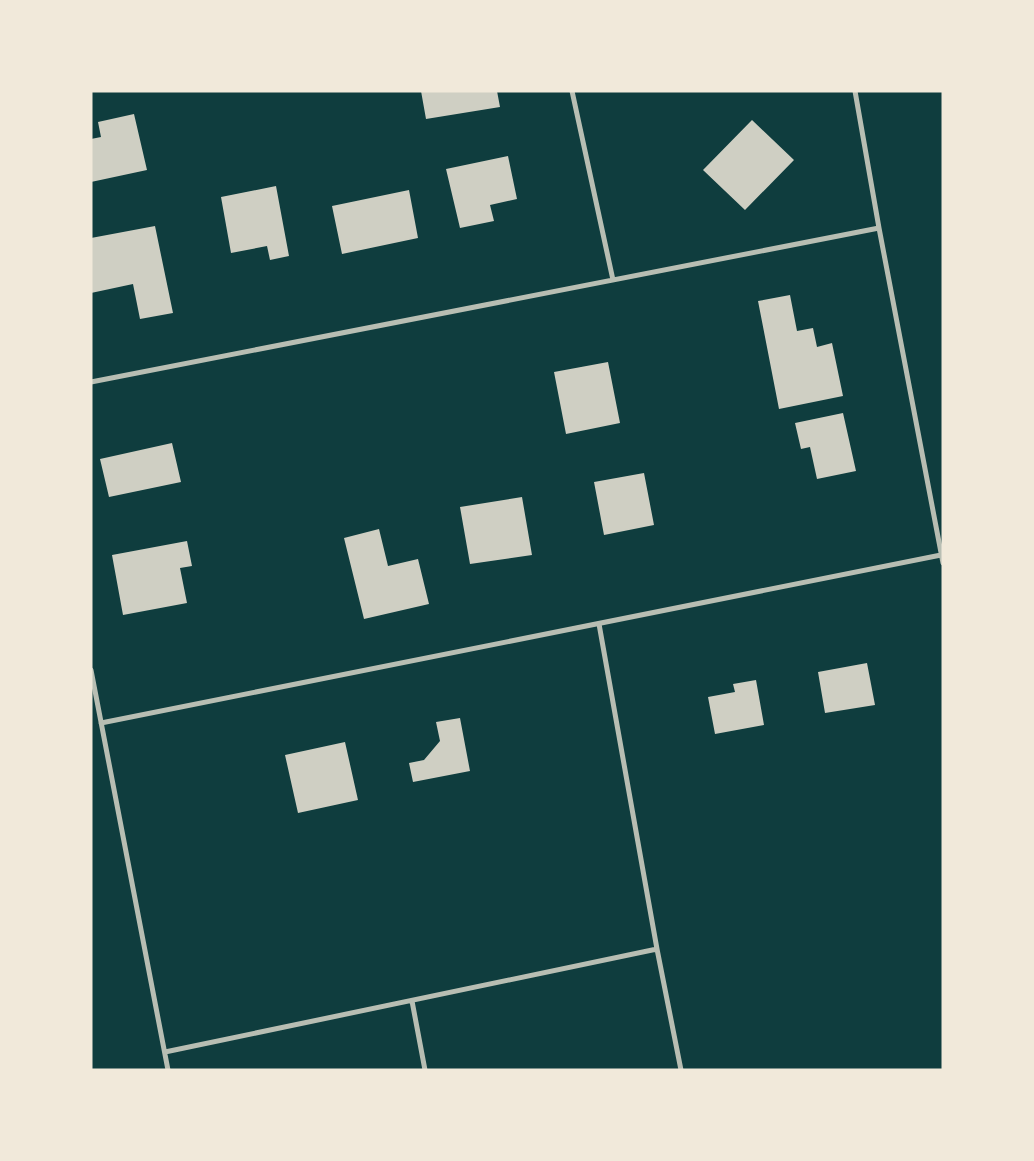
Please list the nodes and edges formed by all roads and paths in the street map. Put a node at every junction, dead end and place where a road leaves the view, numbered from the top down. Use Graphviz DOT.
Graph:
graph roads {
  1 [pos="572,91"];
  2 [pos="855,91"];
  3 [pos="879,228"];
  4 [pos="613,280"];
  5 [pos="91,382"];
  6 [pos="941,555"];
  7 [pos="943,563"];
  8 [pos="599,624"];
  9 [pos="91,670"];
  10 [pos="101,723"];
  11 [pos="657,949"];
  12 [pos="412,1001"];
  13 [pos="165,1052"];
  14 [pos="168,1070"];
  15 [pos="425,1070"];
  16 [pos="681,1070"];
  1 -- 4 [label="street"];
  2 -- 3 [label="street"];
  3 -- 4 [label="street"];
  3 -- 6 [label="street"];
  4 -- 5 [label="street"];
  6 -- 7 [label="street"];
  6 -- 8 [label="street"];
  8 -- 10 [label="street"];
  8 -- 11 [label="street"];
  9 -- 10 [label="street"];
  10 -- 13 [label="street"];
  11 -- 12 [label="street"];
  11 -- 16 [label="street"];
  12 -- 13 [label="street"];
  12 -- 15 [label="street"];
  13 -- 14 [label="street"];
}
